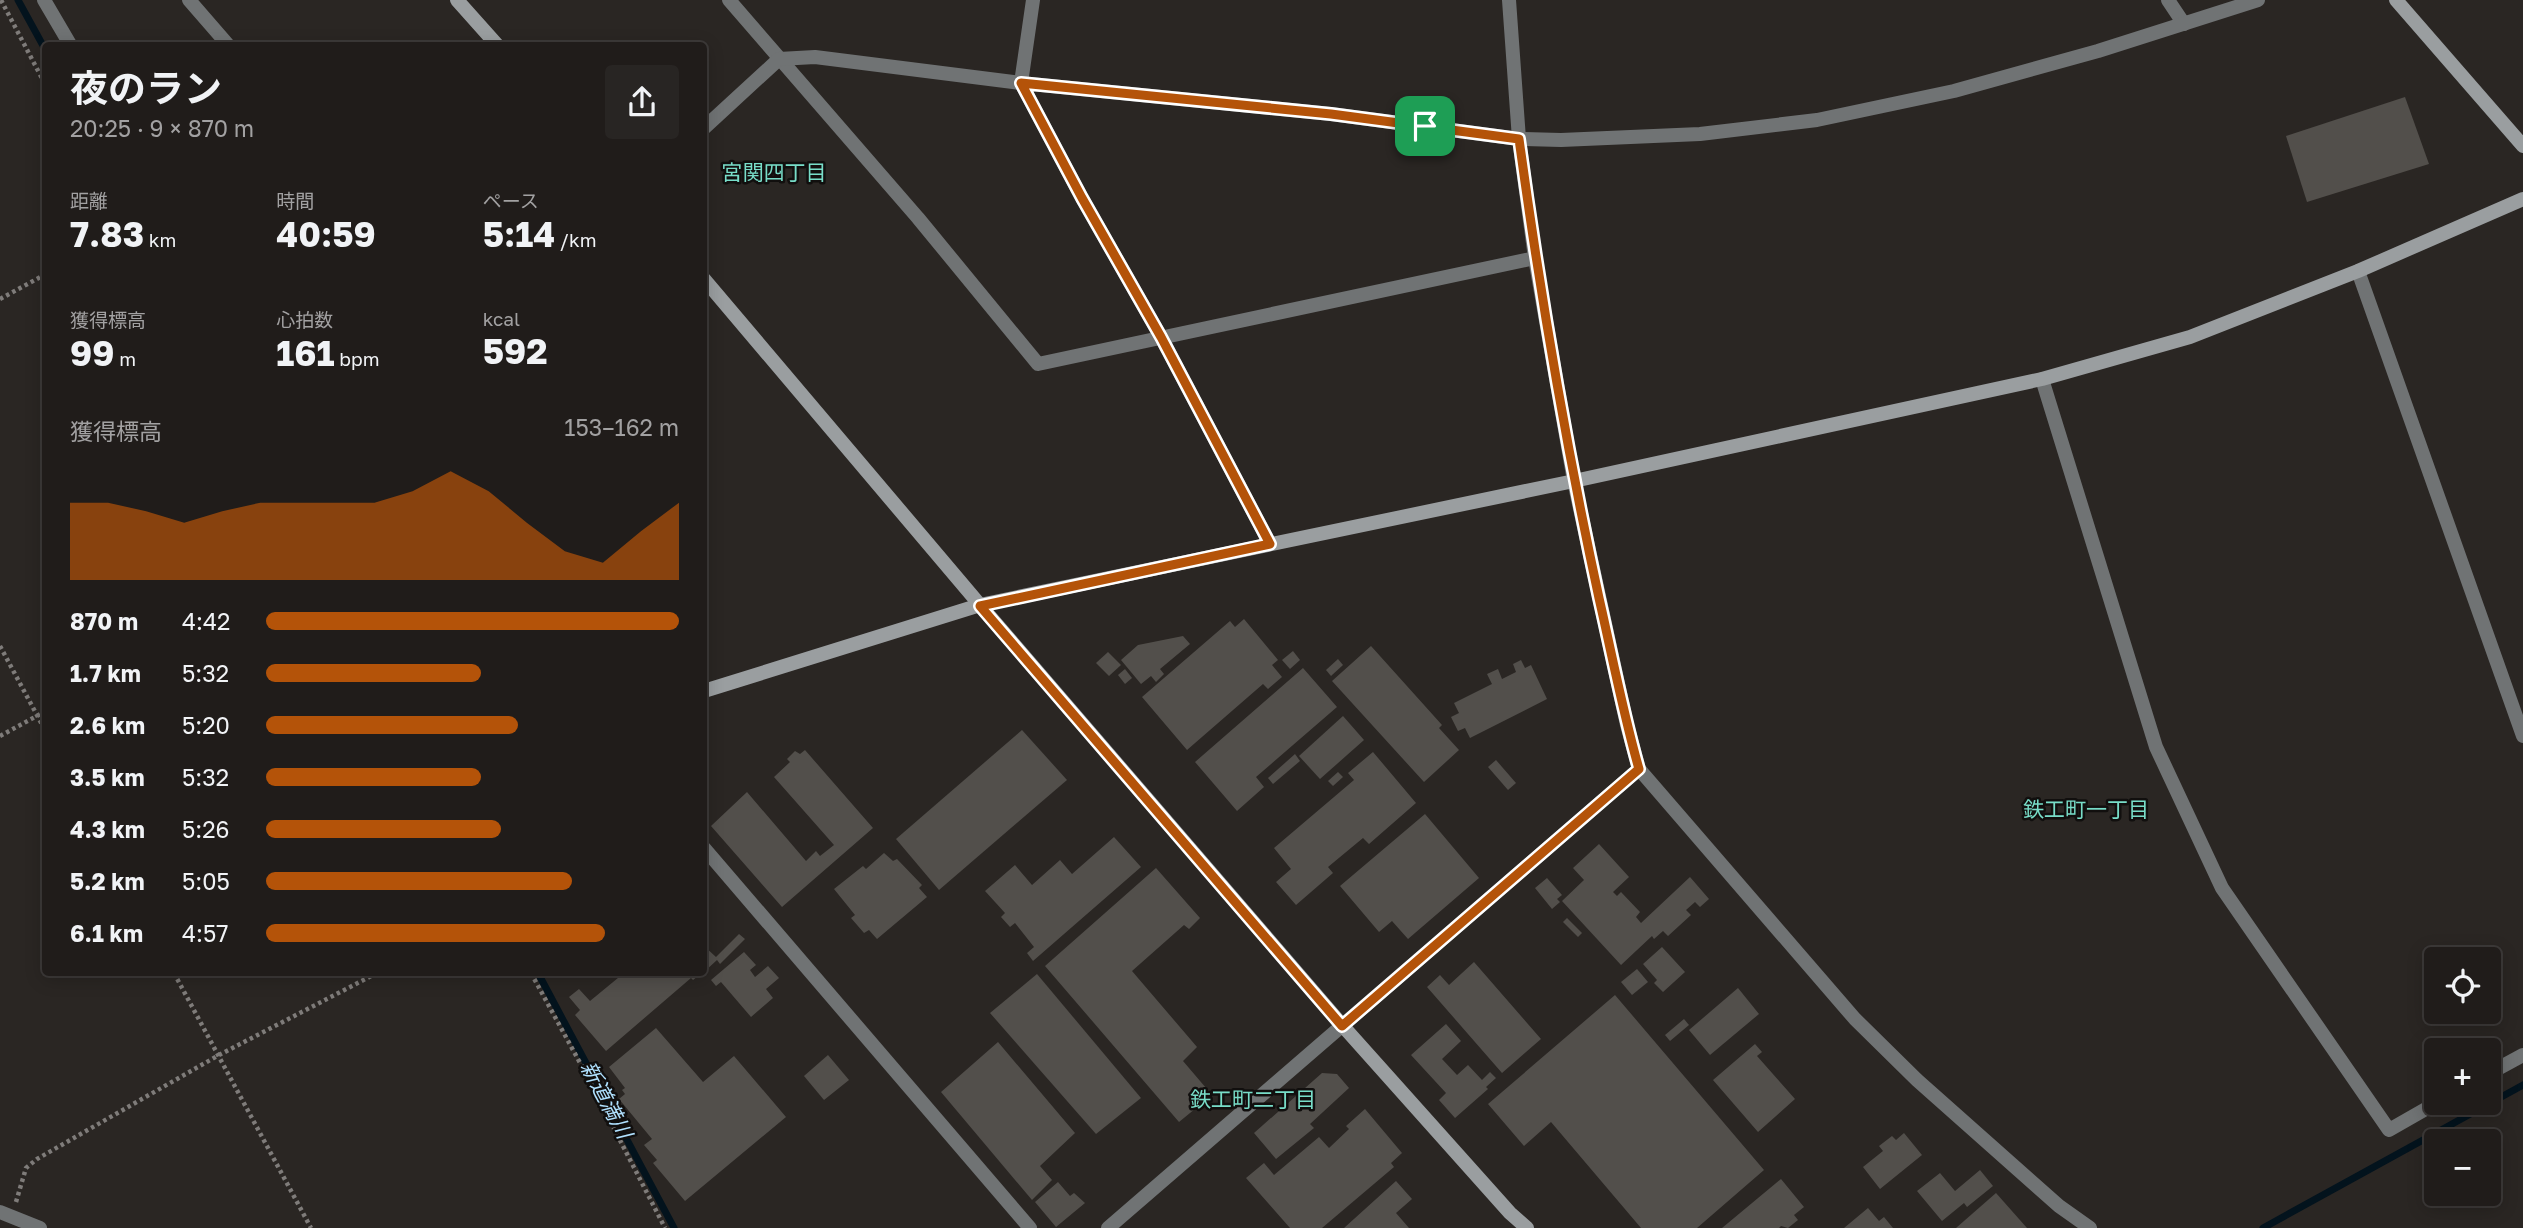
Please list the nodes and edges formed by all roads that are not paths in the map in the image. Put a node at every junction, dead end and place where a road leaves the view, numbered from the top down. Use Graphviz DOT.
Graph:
graph roads {
  1 [pos="44,0"];
  2 [pos="189,0"];
  3 [pos="457,0"];
  4 [pos="729,0"];
  5 [pos="1032,0"];
  6 [pos="1509,0"];
  7 [pos="2168,0"];
  8 [pos="2258,0"];
  9 [pos="2396,0"];
  10 [pos="2184,24"];
  11 [pos="69,42"];
  12 [pos="226,42"];
  13 [pos="494,42"];
  14 [pos="779,59"];
  15 [pos="1021,83"];
  16 [pos="707,125"];
  17 [pos="1519,139"];
  18 [pos="2523,146"];
  19 [pos="2523,200"];
  20 [pos="1535,258"];
  21 [pos="2358,271"];
  22 [pos="707,283"];
  23 [pos="1161,337"];
  24 [pos="2042,379"];
  25 [pos="1574,481"];
  26 [pos="1270,544"];
  27 [pos="980,606"];
  28 [pos="707,690"];
  29 [pos="2523,736"];
  30 [pos="1639,769"];
  31 [pos="707,851"];
  32 [pos="1342,1026"];
  33 [pos="2523,1055"];
  34 [pos="2501,1067"];
  35 [pos="2424,1110"];
  36 [pos="7,1214"];
  37 [pos="40,1228"];
  38 [pos="1030,1228"];
  39 [pos="1108,1228"];
  40 [pos="1527,1228"];
  41 [pos="2090,1228"];
  1 -- 11 [label="street"];
  2 -- 12 [label="street"];
  3 -- 13 [label="street"];
  4 -- 14 [label="street"];
  5 -- 15 [label="street"];
  6 -- 17 [label="street"];
  7 -- 10 [label="street"];
  8 -- 10 [label="street"];
  9 -- 18 [label="street"];
  10 -- 17 [label="street"];
  14 -- 15 [label="street"];
  14 -- 16 [label="street"];
  14 -- 23 [label="street"];
  15 -- 17 [label="street"];
  15 -- 23 [label="street"];
  17 -- 20 [label="street"];
  19 -- 21 [label="street"];
  20 -- 23 [label="street"];
  20 -- 25 [label="street"];
  21 -- 24 [label="street"];
  21 -- 29 [label="street"];
  22 -- 27 [label="street"];
  23 -- 26 [label="street"];
  24 -- 25 [label="street"];
  24 -- 35 [label="street"];
  25 -- 26 [label="street"];
  25 -- 30 [label="street"];
  26 -- 27 [label="street"];
  27 -- 28 [label="street"];
  27 -- 32 [label="street"];
  30 -- 32 [label="street"];
  30 -- 41 [label="street"];
  31 -- 38 [label="street"];
  32 -- 39 [label="street"];
  32 -- 40 [label="street"];
  33 -- 34 [label="street"];
  36 -- 37 [label="street"];
}
